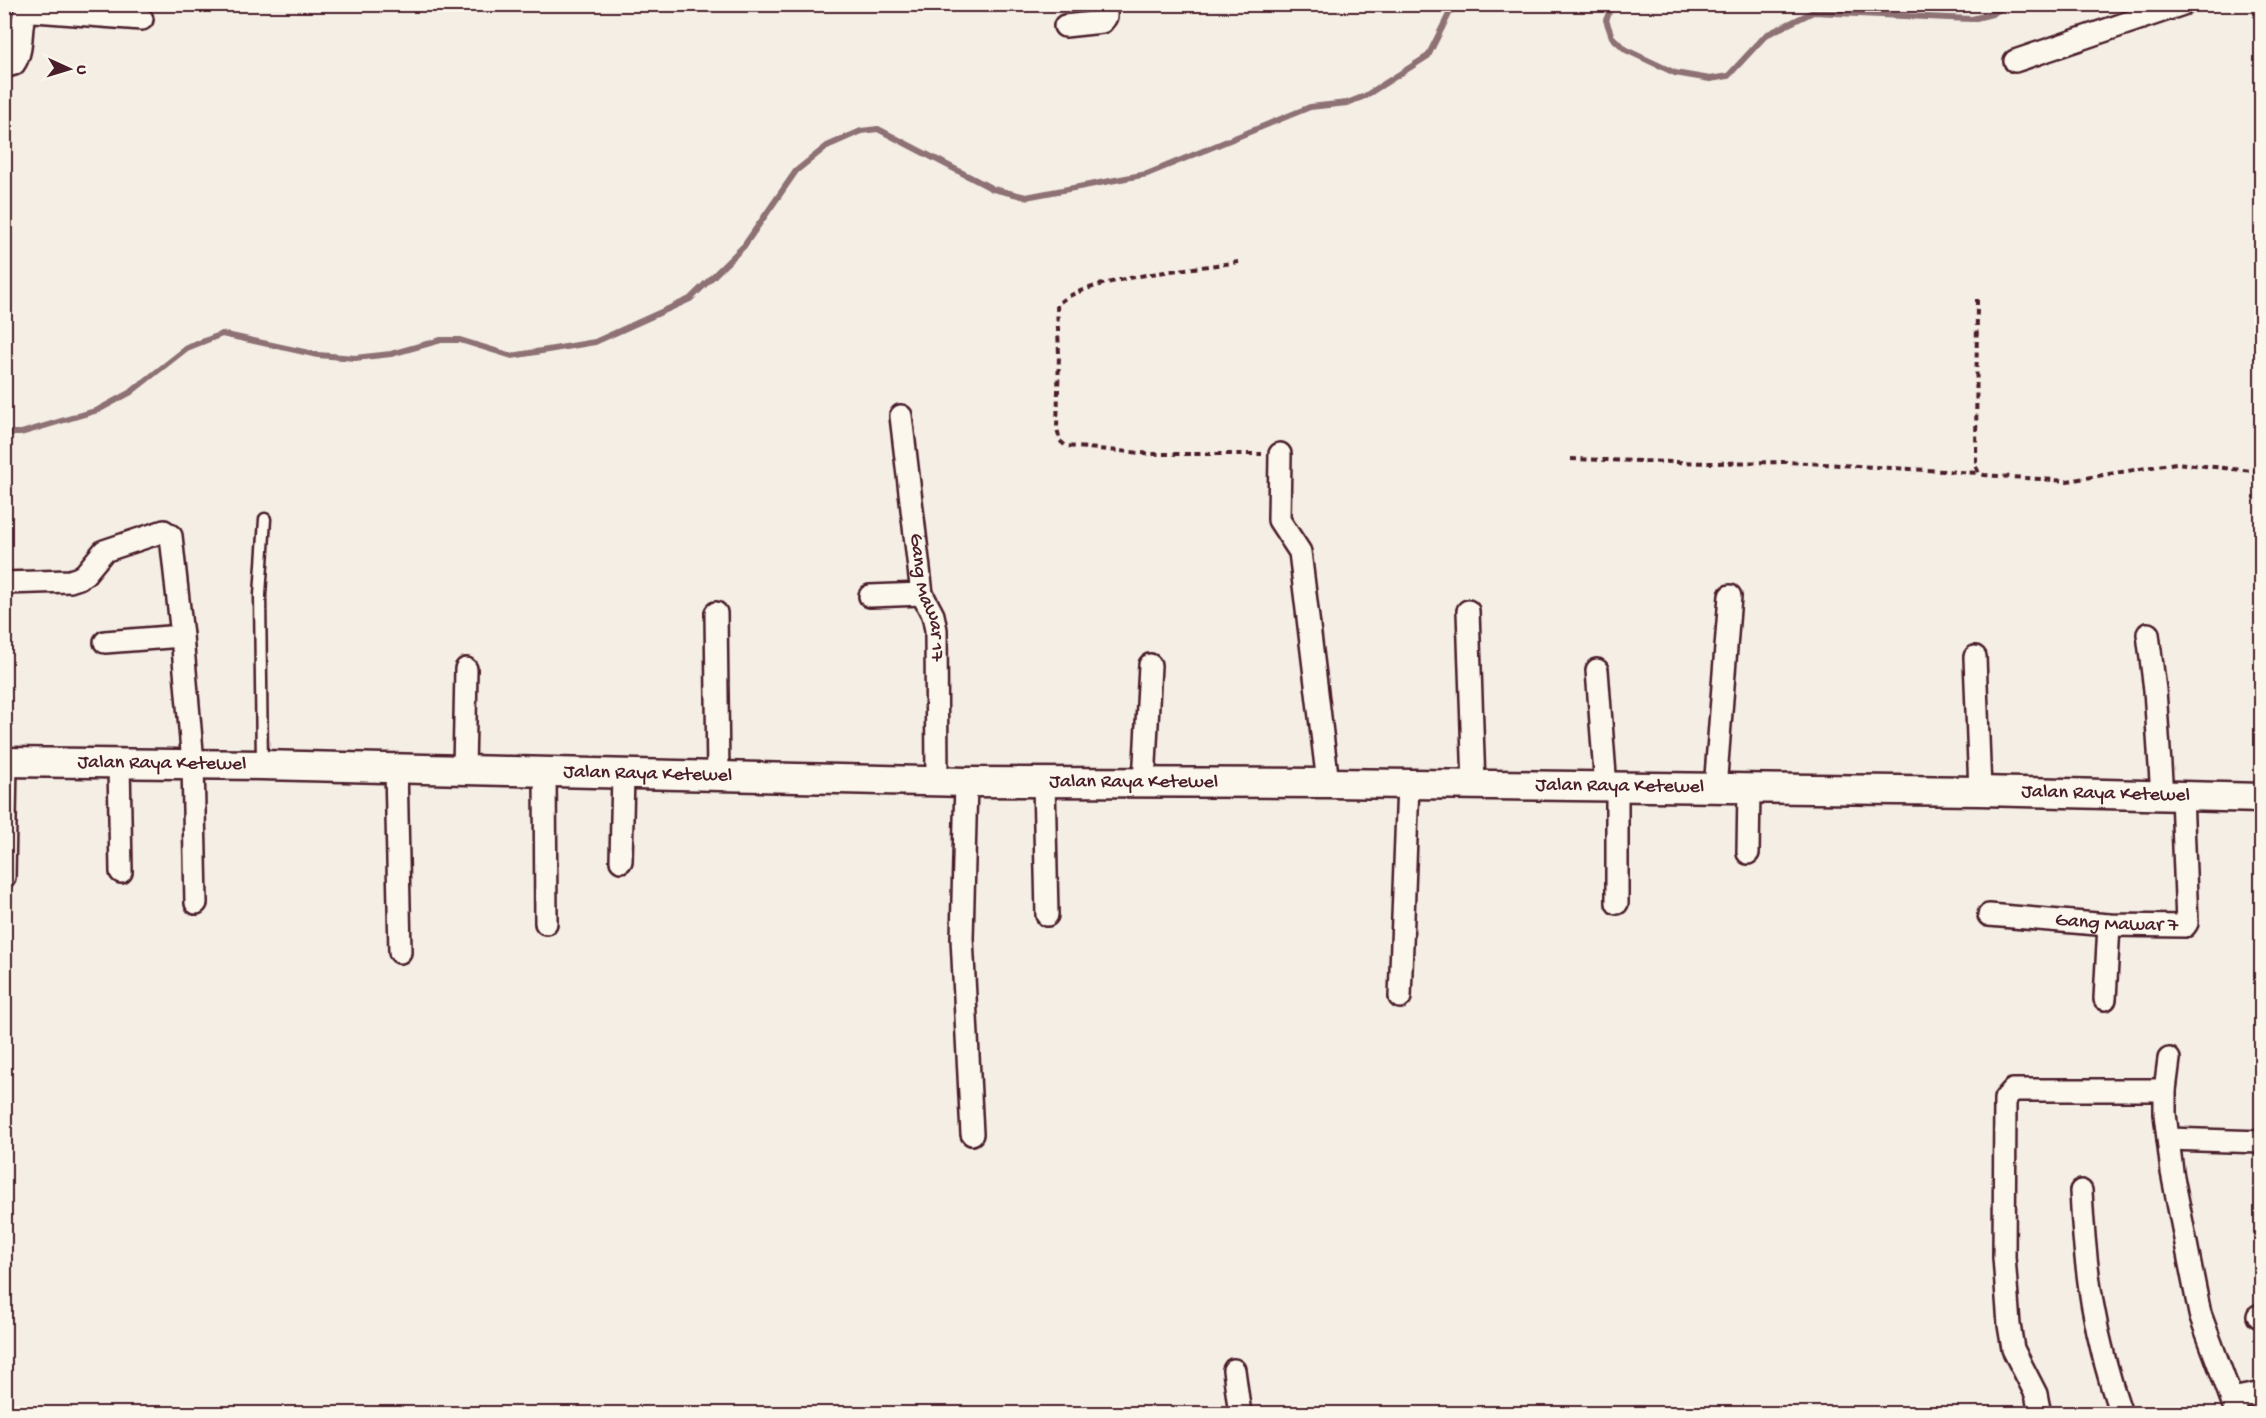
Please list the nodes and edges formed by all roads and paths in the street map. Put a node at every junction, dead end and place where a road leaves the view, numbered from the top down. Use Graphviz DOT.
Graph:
graph roads {
  1 [pos="1106,4"];
  2 [pos="2183,4"];
  3 [pos="71,9"];
  4 [pos="2131,14"];
  5 [pos="142,19"];
  6 [pos="1065,26"];
  7 [pos="2015,61"];
  8 [pos="4,67"];
  9 [pos="1239,262"];
  10 [pos="1977,299"];
  11 [pos="901,416"];
  12 [pos="1280,454"];
  13 [pos="1570,459"];
  14 [pos="2262,472"];
  15 [pos="1979,473"];
  16 [pos="265,519"];
  17 [pos="4,583"];
  18 [pos="922,594"];
  19 [pos="870,596"];
  20 [pos="1730,596"];
  21 [pos="1468,611"];
  22 [pos="716,613"];
  23 [pos="2148,634"];
  24 [pos="182,636"];
  25 [pos="105,642"];
  26 [pos="1975,657"];
  27 [pos="1149,665"];
  28 [pos="466,669"];
  29 [pos="1597,670"];
  30 [pos="5,762"];
  31 [pos="119,763"];
  32 [pos="193,764"];
  33 [pos="262,765"];
  34 [pos="396,768"];
  35 [pos="464,770"];
  36 [pos="545,773"];
  37 [pos="623,775"];
  38 [pos="718,777"];
  39 [pos="937,780"];
  40 [pos="966,782"];
  41 [pos="1044,782"];
  42 [pos="1144,783"];
  43 [pos="1328,783"];
  44 [pos="1408,784"];
  45 [pos="1474,785"];
  46 [pos="1612,788"];
  47 [pos="1715,789"];
  48 [pos="1749,789"];
  49 [pos="1980,791"];
  50 [pos="2172,796"];
  51 [pos="2262,798"];
  52 [pos="1748,853"];
  53 [pos="621,861"];
  54 [pos="121,872"];
  55 [pos="4,877"];
  56 [pos="196,903"];
  57 [pos="1617,903"];
  58 [pos="1047,915"];
  59 [pos="1989,915"];
  60 [pos="546,923"];
  61 [pos="2109,925"];
  62 [pos="400,952"];
  63 [pos="1400,998"];
  64 [pos="2105,999"];
  65 [pos="2169,1059"];
  66 [pos="2164,1090"];
  67 [pos="972,1134"];
  68 [pos="2168,1139"];
  69 [pos="2262,1142"];
  70 [pos="2082,1191"];
  71 [pos="1234,1370"];
  72 [pos="2262,1393"];
  73 [pos="2234,1406"];
  74 [pos="1240,1413"];
  75 [pos="2040,1413"];
  76 [pos="2121,1413"];
  1 -- 6 [label="street"];
  2 -- 4 [label="street"];
  3 -- 5 [label="street"];
  3 -- 8 [label="street"];
  4 -- 7 [label="street"];
  9 -- 12 [label="path"];
  10 -- 15 [label="path"];
  11 -- 18 [label="street, Gang Mawar 17"];
  12 -- 43 [label="street"];
  13 -- 15 [label="path"];
  14 -- 15 [label="path"];
  16 -- 33 [label="lane"];
  17 -- 24 [label="street"];
  18 -- 19 [label="street"];
  18 -- 39 [label="street, Gang Mawar 17"];
  20 -- 47 [label="street"];
  21 -- 45 [label="street"];
  22 -- 38 [label="street"];
  23 -- 50 [label="street"];
  24 -- 25 [label="street"];
  24 -- 32 [label="street"];
  26 -- 49 [label="street"];
  27 -- 42 [label="street"];
  28 -- 35 [label="street"];
  29 -- 46 [label="street"];
  30 -- 31 [label="main road, Jalan Raya Ketewel"];
  30 -- 55 [label="street"];
  31 -- 32 [label="main road, Jalan Raya Ketewel"];
  31 -- 54 [label="street"];
  32 -- 33 [label="main road, Jalan Raya Ketewel"];
  32 -- 56 [label="street"];
  33 -- 34 [label="main road, Jalan Raya Ketewel"];
  34 -- 35 [label="main road, Jalan Raya Ketewel"];
  34 -- 62 [label="street"];
  35 -- 36 [label="main road, Jalan Raya Ketewel"];
  36 -- 37 [label="main road, Jalan Raya Ketewel"];
  36 -- 60 [label="street"];
  37 -- 38 [label="main road, Jalan Raya Ketewel"];
  37 -- 53 [label="street"];
  38 -- 39 [label="main road, Jalan Raya Ketewel"];
  39 -- 40 [label="main road, Jalan Raya Ketewel"];
  40 -- 41 [label="main road, Jalan Raya Ketewel"];
  40 -- 67 [label="street"];
  41 -- 42 [label="main road, Jalan Raya Ketewel"];
  41 -- 58 [label="street"];
  42 -- 43 [label="main road, Jalan Raya Ketewel"];
  43 -- 44 [label="main road, Jalan Raya Ketewel"];
  44 -- 45 [label="main road, Jalan Raya Ketewel"];
  44 -- 63 [label="street"];
  45 -- 46 [label="main road, Jalan Raya Ketewel"];
  46 -- 47 [label="main road, Jalan Raya Ketewel"];
  46 -- 57 [label="street"];
  47 -- 48 [label="main road, Jalan Raya Ketewel"];
  48 -- 49 [label="main road, Jalan Raya Ketewel"];
  48 -- 52 [label="street"];
  49 -- 50 [label="main road, Jalan Raya Ketewel"];
  50 -- 51 [label="main road, Jalan Raya Ketewel"];
  50 -- 61 [label="street, Gang Mawar 7"];
  59 -- 61 [label="street, Gang Mawar 7"];
  61 -- 64 [label="street"];
  65 -- 66 [label="street"];
  66 -- 68 [label="street"];
  66 -- 75 [label="street"];
  68 -- 69 [label="street"];
  68 -- 73 [label="street"];
  70 -- 76 [label="street"];
  71 -- 74 [label="street"];
  72 -- 73 [label="street"];
}
